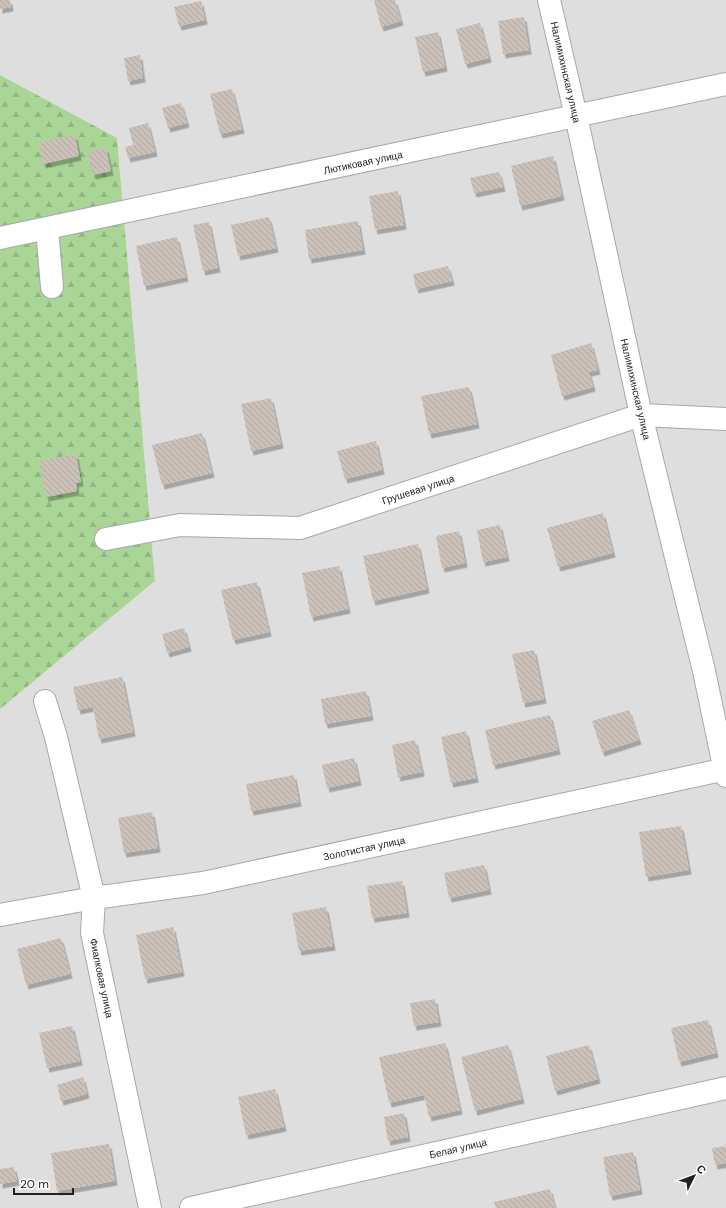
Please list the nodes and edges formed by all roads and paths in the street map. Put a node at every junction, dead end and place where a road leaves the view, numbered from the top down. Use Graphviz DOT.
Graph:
graph roads {
  1 [pos="549,0"];
  2 [pos="726,84"];
  3 [pos="576,116"];
  4 [pos="47,229"];
  5 [pos="0,238"];
  6 [pos="52,287"];
  7 [pos="641,415"];
  8 [pos="726,419"];
  9 [pos="106,539"];
  10 [pos="45,701"];
  11 [pos="725,771"];
  12 [pos="94,898"];
  13 [pos="0,915"];
  14 [pos="726,1088"];
  15 [pos="150,1208"];
  16 [pos="191,1208"];
  1 -- 3 [label="street, Налимихинская улица"];
  2 -- 3 [label="street, Лютиковая улица"];
  3 -- 4 [label="street, Лютиковая улица"];
  3 -- 7 [label="street, Налимихинская улица"];
  4 -- 5 [label="street, Лютиковая улица"];
  4 -- 6 [label="street"];
  7 -- 8 [label="street, Грушевая улица"];
  7 -- 9 [label="street, Грушевая улица"];
  7 -- 11 [label="street, Налимихинская улица"];
  10 -- 12 [label="street, Фиалковая улица"];
  11 -- 12 [label="street, Золотистая улица"];
  12 -- 13 [label="street, Золотистая улица"];
  12 -- 15 [label="street, Фиалковая улица"];
  14 -- 16 [label="street, Белая улица"];
}
